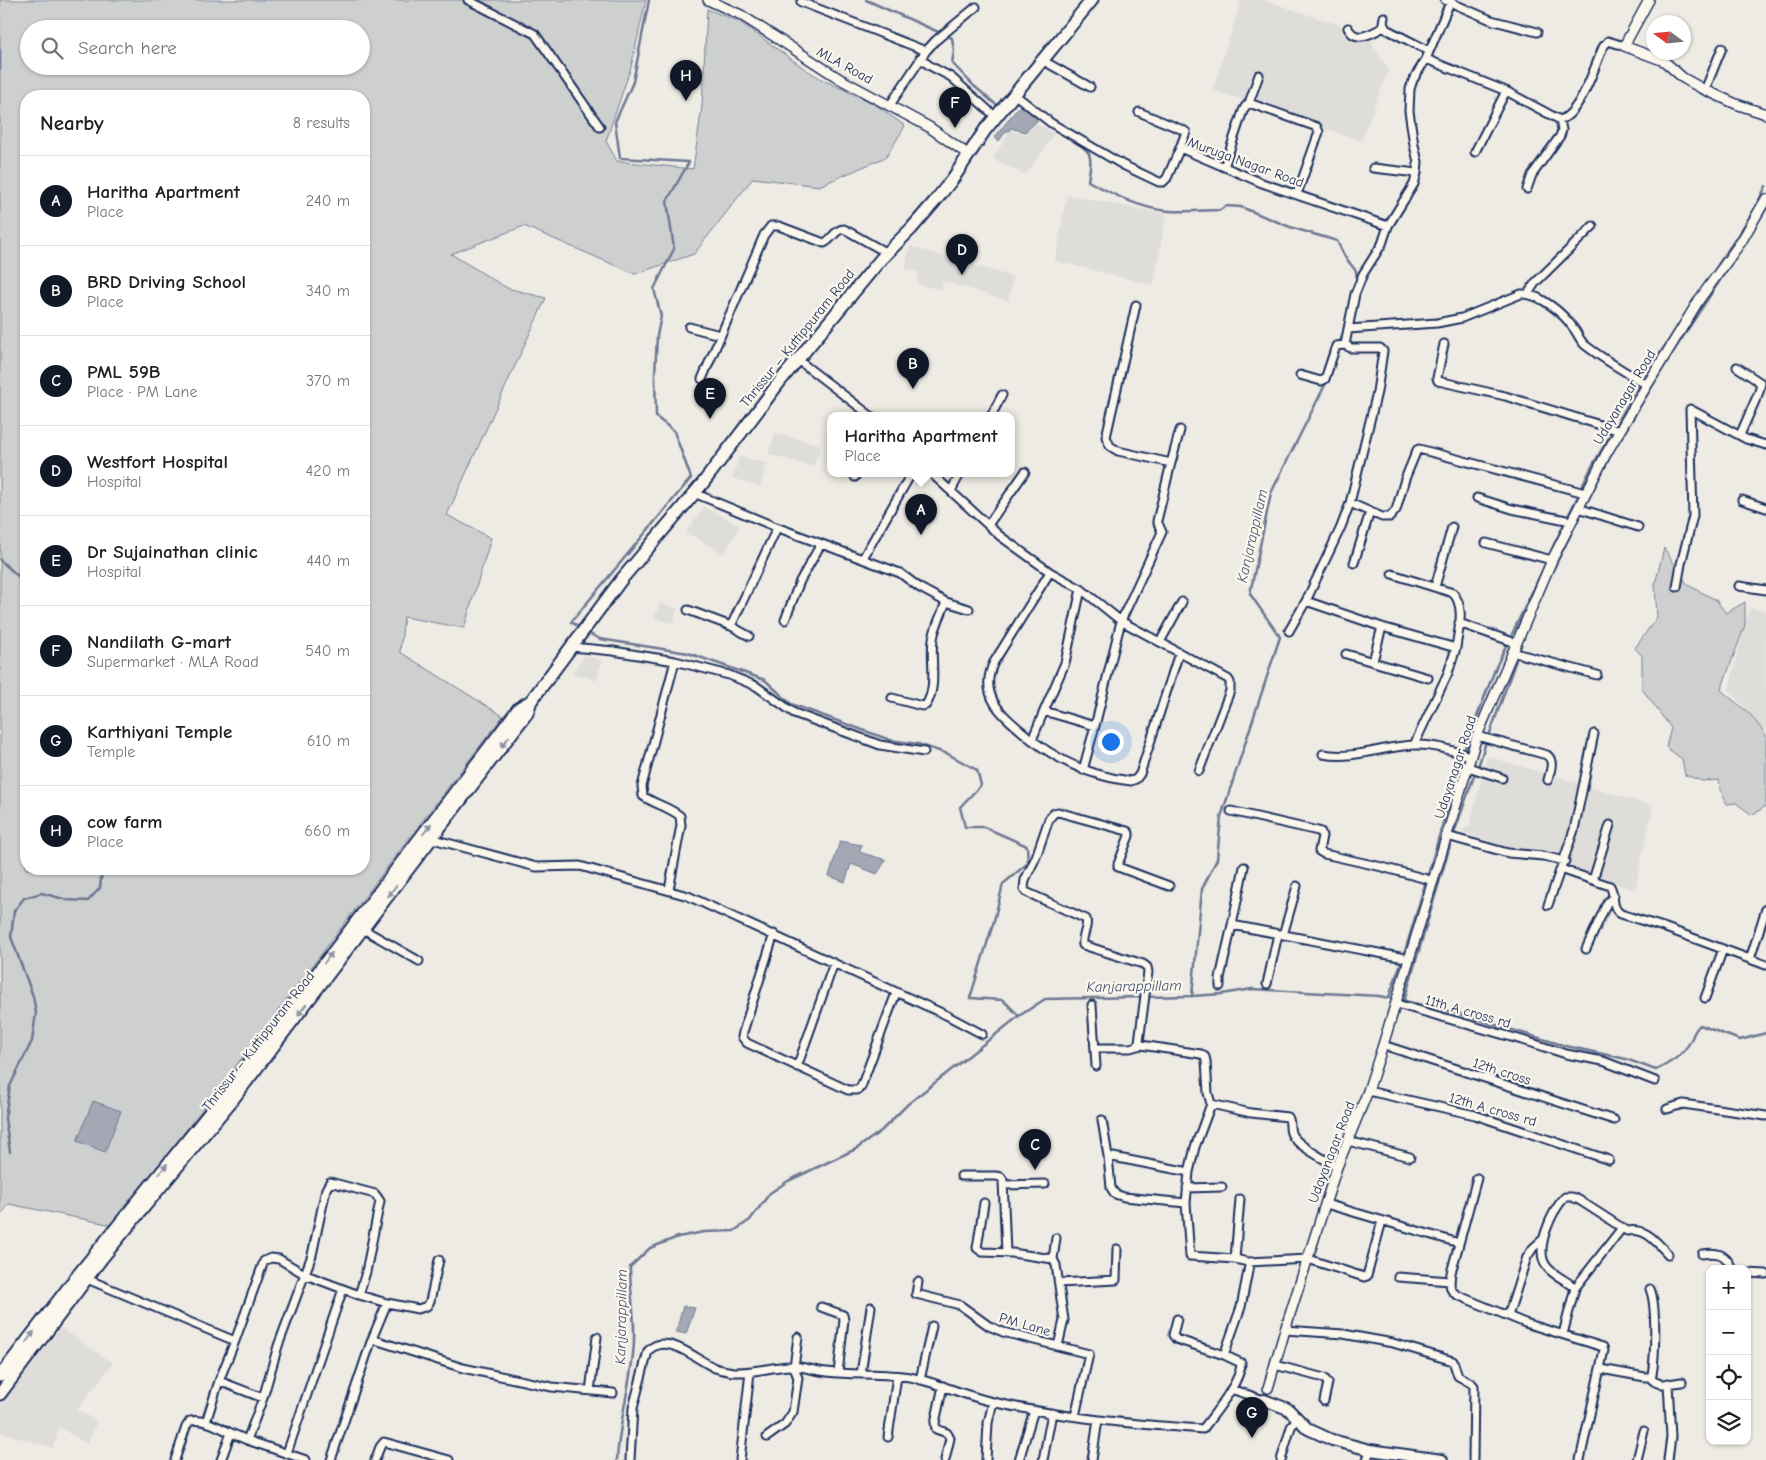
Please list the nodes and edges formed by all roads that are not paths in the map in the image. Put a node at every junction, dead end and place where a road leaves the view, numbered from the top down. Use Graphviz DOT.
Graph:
graph roads {
  1 [pos="468,0"];
  2 [pos="708,0"];
  3 [pos="1092,0"];
  4 [pos="1648,0"];
  5 [pos="1448,1"];
  6 [pos="801,2"];
  7 [pos="976,7"];
  8 [pos="1384,17"];
  9 [pos="1384,27"];
  10 [pos="1348,28"];
  11 [pos="1537,32"];
  12 [pos="1624,46"];
  13 [pos="1722,48"];
  14 [pos="926,51"];
  15 [pos="1430,51"];
  16 [pos="920,58"];
  17 [pos="1426,59"];
  18 [pos="1042,60"];
  19 [pos="1259,76"];
  20 [pos="1090,87"];
  21 [pos="1706,90"];
  22 [pos="1506,91"];
  23 [pos="1014,94"];
  24 [pos="1249,104"];
  25 [pos="890,105"];
  26 [pos="1000,112"];
  27 [pos="1139,112"];
  28 [pos="1766,114"];
  29 [pos="1560,120"];
  30 [pos="600,128"];
  31 [pos="1180,148"];
  32 [pos="1476,152"];
  33 [pos="969,155"];
  34 [pos="1224,167"];
  35 [pos="1373,168"];
  36 [pos="1417,173"];
  37 [pos="1526,189"];
  38 [pos="1297,194"];
  39 [pos="1766,199"];
  40 [pos="1388,226"];
  41 [pos="1593,226"];
  42 [pos="886,253"];
  43 [pos="1528,294"];
  44 [pos="1136,305"];
  45 [pos="689,327"];
  46 [pos="1348,329"];
  47 [pos="720,335"];
  48 [pos="1444,344"];
  49 [pos="1342,345"];
  50 [pos="798,360"];
  51 [pos="1737,367"];
  52 [pos="1300,375"];
  53 [pos="1766,375"];
  54 [pos="702,379"];
  55 [pos="1760,383"];
  56 [pos="1647,385"];
  57 [pos="1002,395"];
  58 [pos="866,412"];
  59 [pos="993,412"];
  60 [pos="1180,430"];
  61 [pos="1620,431"];
  62 [pos="1740,436"];
  63 [pos="1766,445"];
  64 [pos="1171,463"];
  65 [pos="1025,472"];
  66 [pos="909,477"];
  67 [pos="935,477"];
  68 [pos="958,477"];
  69 [pos="951,491"];
  70 [pos="694,493"];
  71 [pos="1585,493"];
  72 [pos="1477,498"];
  73 [pos="1742,500"];
  74 [pos="1350,504"];
  75 [pos="1578,508"];
  76 [pos="1766,508"];
  77 [pos="1370,512"];
  78 [pos="1571,522"];
  79 [pos="988,525"];
  80 [pos="1452,527"];
  81 [pos="1638,527"];
  82 [pos="777,528"];
  83 [pos="1486,543"];
  84 [pos="821,544"];
  85 [pos="863,558"];
  86 [pos="1552,560"];
  87 [pos="1354,563"];
  88 [pos="1050,572"];
  89 [pos="1392,574"];
  90 [pos="1739,586"];
  91 [pos="1436,587"];
  92 [pos="1677,587"];
  93 [pos="1081,589"];
  94 [pos="1766,590"];
  95 [pos="1306,601"];
  96 [pos="946,602"];
  97 [pos="1182,602"];
  98 [pos="969,609"];
  99 [pos="688,610"];
  100 [pos="785,620"];
  101 [pos="1121,621"];
  102 [pos="1459,623"];
  103 [pos="731,626"];
  104 [pos="1382,627"];
  105 [pos="1289,631"];
  106 [pos="749,636"];
  107 [pos="1160,642"];
  108 [pos="1516,643"];
  109 [pos="572,647"];
  110 [pos="1456,648"];
  111 [pos="1512,652"];
  112 [pos="1179,653"];
  113 [pos="1346,654"];
  114 [pos="674,660"];
  115 [pos="1373,661"];
  116 [pos="1597,675"];
  117 [pos="1428,678"];
  118 [pos="892,698"];
  119 [pos="531,701"];
  120 [pos="1044,711"];
  121 [pos="1095,726"];
  122 [pos="1594,734"];
  123 [pos="1477,736"];
  124 [pos="1032,740"];
  125 [pos="1414,744"];
  126 [pos="924,752"];
  127 [pos="1323,754"];
  128 [pos="1471,756"];
  129 [pos="1468,767"];
  130 [pos="1083,770"];
  131 [pos="1200,771"];
  132 [pos="1502,778"];
  133 [pos="1548,780"];
  134 [pos="1231,811"];
  135 [pos="1610,825"];
  136 [pos="1452,838"];
  137 [pos="433,839"];
  138 [pos="1565,861"];
  139 [pos="1244,867"];
  140 [pos="1561,869"];
  141 [pos="1593,880"];
  142 [pos="1434,881"];
  143 [pos="1169,886"];
  144 [pos="1297,886"];
  145 [pos="669,890"];
  146 [pos="1614,896"];
  147 [pos="1548,905"];
  148 [pos="1766,909"];
  149 [pos="1232,925"];
  150 [pos="363,929"];
  151 [pos="774,934"];
  152 [pos="1281,935"];
  153 [pos="1586,949"];
  154 [pos="1723,949"];
  155 [pos="1410,959"];
  156 [pos="1750,959"];
  157 [pos="419,961"];
  158 [pos="834,963"];
  159 [pos="1766,965"];
  160 [pos="1266,984"];
  161 [pos="1220,986"];
  162 [pos="896,993"];
  163 [pos="1705,998"];
  164 [pos="1398,1001"];
  165 [pos="1092,1005"];
  166 [pos="982,1034"];
  167 [pos="1141,1045"];
  168 [pos="1383,1045"];
  169 [pos="1095,1048"];
  170 [pos="1096,1066"];
  171 [pos="797,1067"];
  172 [pos="1655,1081"];
  173 [pos="1368,1091"];
  174 [pos="1211,1104"];
  175 [pos="1667,1110"];
  176 [pos="1766,1116"];
  177 [pos="1102,1120"];
  178 [pos="1614,1120"];
  179 [pos="1348,1141"];
  180 [pos="1108,1156"];
  181 [pos="1410,1157"];
  182 [pos="1608,1160"];
  183 [pos="1337,1167"];
  184 [pos="1188,1172"];
  185 [pos="961,1176"];
  186 [pos="1477,1178"];
  187 [pos="1045,1184"];
  188 [pos="1003,1185"];
  189 [pos="1222,1186"];
  190 [pos="1187,1188"];
  191 [pos="1240,1199"];
  192 [pos="1186,1202"];
  193 [pos="984,1203"];
  194 [pos="1326,1204"];
  195 [pos="1382,1221"];
  196 [pos="1622,1228"];
  197 [pos="1056,1238"];
  198 [pos="1542,1240"];
  199 [pos="1459,1243"];
  200 [pos="1117,1249"];
  201 [pos="1006,1254"];
  202 [pos="1668,1254"];
  203 [pos="1702,1254"];
  204 [pos="1053,1259"];
  205 [pos="1235,1259"];
  206 [pos="1308,1259"];
  207 [pos="438,1260"];
  208 [pos="1248,1262"];
  209 [pos="1730,1265"];
  210 [pos="1751,1273"];
  211 [pos="306,1274"];
  212 [pos="1766,1274"];
  213 [pos="1398,1276"];
  214 [pos="87,1279"];
  215 [pos="1450,1281"];
  216 [pos="918,1282"];
  217 [pos="1059,1283"];
  218 [pos="1575,1288"];
  219 [pos="343,1289"];
  220 [pos="1650,1289"];
  221 [pos="359,1295"];
  222 [pos="387,1304"];
  223 [pos="821,1307"];
  224 [pos="871,1307"];
  225 [pos="1508,1316"];
  226 [pos="1177,1319"];
  227 [pos="932,1326"];
  228 [pos="1285,1330"];
  229 [pos="1563,1334"];
  230 [pos="598,1337"];
  231 [pos="798,1337"];
  232 [pos="372,1339"];
  233 [pos="235,1341"];
  234 [pos="1058,1346"];
  235 [pos="1224,1355"];
  236 [pos="1275,1365"];
  237 [pos="794,1367"];
  238 [pos="1601,1369"];
  239 [pos="750,1372"];
  240 [pos="838,1373"];
  241 [pos="861,1374"];
  242 [pos="0,1376"];
  243 [pos="896,1376"];
  244 [pos="1650,1377"];
  245 [pos="920,1380"];
  246 [pos="219,1381"];
  247 [pos="1682,1382"];
  248 [pos="1668,1383"];
  249 [pos="942,1386"];
  250 [pos="1268,1388"];
  251 [pos="1231,1389"];
  252 [pos="590,1391"];
  253 [pos="613,1393"];
  254 [pos="0,1394"];
  255 [pos="263,1398"];
  256 [pos="1260,1399"];
  257 [pos="1324,1401"];
  258 [pos="993,1402"];
  259 [pos="1275,1404"];
  260 [pos="1034,1410"];
  261 [pos="1052,1413"];
  262 [pos="1075,1416"];
  263 [pos="1297,1418"];
  264 [pos="1098,1420"];
  265 [pos="206,1422"];
  266 [pos="1644,1432"];
  267 [pos="231,1433"];
  268 [pos="767,1437"];
  269 [pos="888,1437"];
  270 [pos="247,1440"];
  271 [pos="287,1453"];
  272 [pos="1369,1455"];
  273 [pos="175,1460"];
  274 [pos="221,1460"];
  275 [pos="306,1460"];
  276 [pos="331,1460"];
  277 [pos="375,1460"];
  278 [pos="448,1460"];
  279 [pos="630,1460"];
  280 [pos="740,1460"];
  281 [pos="945,1460"];
  282 [pos="986,1460"];
  283 [pos="1019,1460"];
  284 [pos="1043,1460"];
  285 [pos="1092,1460"];
  286 [pos="1281,1460"];
  287 [pos="1442,1460"];
  288 [pos="1473,1460"];
  289 [pos="1580,1460"];
  290 [pos="1637,1460"];
  291 [pos="1668,1460"];
  1 -- 30 [label="street"];
  2 -- 25 [label="street, MLA Road"];
  3 -- 18 [label="main road, Thrissur – Kuttippuram Road"];
  4 -- 12 [label="street"];
  5 -- 11 [label="street"];
  5 -- 15 [label="street"];
  6 -- 14 [label="street"];
  7 -- 14 [label="street"];
  8 -- 9 [label="street"];
  9 -- 10 [label="street"];
  9 -- 15 [label="street"];
  12 -- 21 [label="street"];
  12 -- 29 [label="street"];
  13 -- 21 [label="street"];
  14 -- 16 [label="street"];
  15 -- 17 [label="street"];
  16 -- 25 [label="street"];
  16 -- 26 [label="street"];
  17 -- 22 [label="street"];
  17 -- 36 [label="street"];
  18 -- 20 [label="street"];
  18 -- 23 [label="main road, Thrissur – Kuttippuram Road"];
  19 -- 24 [label="street"];
  21 -- 28 [label="street"];
  22 -- 29 [label="street"];
  22 -- 32 [label="street"];
  23 -- 26 [label="main road, Thrissur – Kuttippuram Road"];
  23 -- 31 [label="street, Muruga Nagar Road"];
  24 -- 34 [label="street"];
  24 -- 38 [label="street"];
  25 -- 33 [label="street, MLA Road"];
  26 -- 33 [label="main road, Thrissur – Kuttippuram Road"];
  27 -- 31 [label="street"];
  29 -- 37 [label="street"];
  31 -- 34 [label="street, Muruga Nagar Road"];
  33 -- 42 [label="main road, Thrissur – Kuttippuram Road"];
  34 -- 38 [label="street, Muruga Nagar Road"];
  35 -- 36 [label="street"];
  36 -- 40 [label="street"];
  38 -- 40 [label="street, Muruga Nagar Road"];
  39 -- 56 [label="street, Udayanagar Road"];
  40 -- 46 [label="street"];
  41 -- 43 [label="street"];
  42 -- 47 [label="street"];
  42 -- 50 [label="main road, Thrissur – Kuttippuram Road"];
  43 -- 46 [label="street"];
  43 -- 56 [label="street"];
  44 -- 64 [label="street"];
  45 -- 47 [label="street"];
  46 -- 49 [label="street"];
  47 -- 54 [label="street"];
  48 -- 61 [label="street"];
  49 -- 52 [label="street"];
  49 -- 74 [label="street"];
  50 -- 58 [label="street"];
  50 -- 70 [label="main road, Thrissur – Kuttippuram Road"];
  51 -- 55 [label="street"];
  53 -- 55 [label="street"];
  55 -- 62 [label="street"];
  56 -- 61 [label="street, Udayanagar Road"];
  57 -- 59 [label="street"];
  60 -- 64 [label="street"];
  61 -- 71 [label="street, Udayanagar Road"];
  62 -- 63 [label="street"];
  62 -- 92 [label="street"];
  64 -- 101 [label="street"];
  65 -- 79 [label="street"];
  66 -- 85 [label="street"];
  67 -- 69 [label="street"];
  68 -- 69 [label="street"];
  69 -- 79 [label="street"];
  70 -- 82 [label="street"];
  70 -- 109 [label="main road, Thrissur – Kuttippuram Road"];
  71 -- 75 [label="street, Udayanagar Road"];
  71 -- 77 [label="street"];
  72 -- 78 [label="street"];
  73 -- 76 [label="street"];
  74 -- 77 [label="street"];
  74 -- 95 [label="street"];
  75 -- 78 [label="street, Udayanagar Road"];
  75 -- 81 [label="street"];
  77 -- 87 [label="street"];
  78 -- 86 [label="street, Udayanagar Road"];
  79 -- 88 [label="street"];
  80 -- 91 [label="street"];
  82 -- 84 [label="street"];
  82 -- 103 [label="street"];
  83 -- 86 [label="street"];
  84 -- 85 [label="street"];
  84 -- 100 [label="street"];
  85 -- 96 [label="street"];
  86 -- 108 [label="street, Udayanagar Road"];
  88 -- 93 [label="street"];
  88 -- 124 [label="street"];
  89 -- 91 [label="street"];
  90 -- 94 [label="street"];
  91 -- 102 [label="street"];
  93 -- 101 [label="street"];
  93 -- 120 [label="street"];
  95 -- 104 [label="street"];
  95 -- 105 [label="street"];
  96 -- 98 [label="street"];
  96 -- 118 [label="street"];
  97 -- 107 [label="street"];
  99 -- 103 [label="street"];
  101 -- 107 [label="street"];
  101 -- 121 [label="street"];
  102 -- 108 [label="street"];
  102 -- 110 [label="street"];
  103 -- 106 [label="street"];
  104 -- 110 [label="street"];
  104 -- 115 [label="street"];
  107 -- 112 [label="street"];
  108 -- 111 [label="street, Udayanagar Road"];
  109 -- 114 [label="street"];
  109 -- 119 [label="main road, Thrissur – Kuttippuram Road"];
  110 -- 125 [label="street"];
  111 -- 116 [label="street"];
  111 -- 123 [label="street, Udayanagar Road"];
  112 -- 130 [label="street"];
  112 -- 131 [label="street"];
  113 -- 115 [label="street"];
  114 -- 126 [label="street"];
  114 -- 145 [label="street"];
  115 -- 117 [label="street"];
  119 -- 137 [label="main road, Thrissur – Kuttippuram Road, one-way"];
  242 -- 119 [label="main road, Thrissur – Kuttippuram Road, one-way"];
  120 -- 121 [label="street"];
  120 -- 124 [label="street"];
  121 -- 130 [label="street"];
  122 -- 138 [label="street"];
  123 -- 128 [label="street, Udayanagar Road"];
  123 -- 133 [label="street"];
  124 -- 130 [label="street"];
  125 -- 127 [label="street"];
  125 -- 128 [label="street"];
  128 -- 129 [label="street, Udayanagar Road"];
  129 -- 132 [label="street"];
  129 -- 136 [label="street, Udayanagar Road"];
  134 -- 142 [label="street"];
  135 -- 141 [label="street"];
  136 -- 138 [label="street"];
  136 -- 142 [label="street, Udayanagar Road"];
  137 -- 145 [label="street"];
  137 -- 150 [label="main road, Thrissur – Kuttippuram Road, one-way"];
  138 -- 140 [label="street"];
  139 -- 149 [label="street"];
  140 -- 141 [label="street"];
  140 -- 147 [label="street"];
  141 -- 146 [label="street"];
  142 -- 155 [label="street, Udayanagar Road"];
  143 -- 167 [label="street"];
  144 -- 152 [label="street"];
  145 -- 151 [label="street"];
  146 -- 153 [label="street"];
  146 -- 154 [label="street"];
  148 -- 156 [label="street"];
  149 -- 152 [label="street"];
  149 -- 161 [label="street"];
  150 -- 157 [label="street"];
  150 -- 214 [label="main road, Thrissur – Kuttippuram Road, one-way"];
  151 -- 158 [label="street"];
  151 -- 171 [label="street"];
  152 -- 155 [label="street"];
  152 -- 160 [label="street"];
  154 -- 156 [label="street"];
  154 -- 163 [label="street"];
  155 -- 164 [label="street, Udayanagar Road"];
  156 -- 159 [label="street"];
  158 -- 162 [label="street"];
  158 -- 171 [label="street"];
  162 -- 166 [label="street"];
  162 -- 171 [label="street"];
  164 -- 168 [label="street, Udayanagar Road"];
  164 -- 172 [label="street, 11th A cross rd"];
  165 -- 169 [label="street"];
  167 -- 169 [label="street"];
  167 -- 174 [label="street"];
  168 -- 173 [label="street, Udayanagar Road"];
  168 -- 178 [label="street, 12th cross"];
  169 -- 170 [label="street"];
  173 -- 179 [label="street, Udayanagar Road"];
  173 -- 182 [label="street, 12th A cross rd"];
  174 -- 183 [label="street"];
  174 -- 184 [label="street"];
  175 -- 176 [label="street"];
  177 -- 180 [label="street"];
  179 -- 181 [label="street"];
  179 -- 183 [label="street, Udayanagar Road"];
  180 -- 184 [label="street"];
  180 -- 192 [label="street"];
  183 -- 194 [label="street, Udayanagar Road"];
  184 -- 190 [label="street"];
  185 -- 188 [label="street"];
  186 -- 199 [label="street"];
  187 -- 188 [label="street"];
  188 -- 201 [label="street"];
  189 -- 190 [label="street"];
  190 -- 192 [label="street"];
  191 -- 205 [label="street"];
  192 -- 205 [label="street"];
  193 -- 201 [label="street"];
  194 -- 195 [label="street"];
  194 -- 206 [label="street, Udayanagar Road"];
  195 -- 199 [label="street"];
  195 -- 206 [label="street"];
  196 -- 198 [label="street"];
  196 -- 202 [label="street"];
  196 -- 218 [label="street"];
  197 -- 204 [label="street, PM Lane"];
  198 -- 218 [label="street"];
  198 -- 225 [label="street"];
  199 -- 215 [label="street"];
  200 -- 217 [label="street"];
  201 -- 204 [label="street"];
  203 -- 209 [label="street"];
  204 -- 217 [label="street, PM Lane"];
  205 -- 208 [label="street"];
  206 -- 208 [label="street"];
  206 -- 228 [label="street, Udayanagar Road"];
  207 -- 222 [label="street"];
  208 -- 235 [label="street"];
  210 -- 212 [label="street"];
  211 -- 219 [label="street"];
  211 -- 221 [label="street"];
  211 -- 233 [label="street"];
  211 -- 255 [label="street"];
  213 -- 215 [label="street"];
  214 -- 233 [label="street"];
  214 -- 254 [label="main road, Thrissur – Kuttippuram Road"];
  215 -- 225 [label="street"];
  216 -- 234 [label="street, PM Lane"];
  217 -- 234 [label="street, PM Lane"];
  218 -- 229 [label="street"];
  219 -- 221 [label="street"];
  219 -- 271 [label="street"];
  220 -- 244 [label="street"];
  221 -- 222 [label="street"];
  222 -- 232 [label="street"];
  223 -- 240 [label="street"];
  224 -- 241 [label="street"];
  225 -- 229 [label="street"];
  226 -- 235 [label="street"];
  227 -- 245 [label="street"];
  228 -- 236 [label="street, Udayanagar Road"];
  228 -- 288 [label="street"];
  229 -- 238 [label="street"];
  230 -- 252 [label="street"];
  231 -- 237 [label="street"];
  232 -- 252 [label="street"];
  232 -- 276 [label="street"];
  233 -- 246 [label="street"];
  234 -- 262 [label="street, PM Lane"];
  235 -- 251 [label="street"];
  236 -- 250 [label="street, Udayanagar Road"];
  236 -- 257 [label="street"];
  237 -- 239 [label="street"];
  237 -- 240 [label="street"];
  237 -- 268 [label="street"];
  238 -- 244 [label="street"];
  238 -- 289 [label="street"];
  239 -- 279 [label="street"];
  239 -- 280 [label="street"];
  240 -- 241 [label="street"];
  241 -- 243 [label="street"];
  243 -- 245 [label="street"];
  243 -- 269 [label="street"];
  244 -- 248 [label="street"];
  245 -- 249 [label="street"];
  246 -- 255 [label="street"];
  246 -- 265 [label="street"];
  247 -- 248 [label="street"];
  248 -- 291 [label="street"];
  249 -- 258 [label="street"];
  249 -- 281 [label="street"];
  250 -- 256 [label="street"];
  250 -- 259 [label="street"];
  251 -- 256 [label="street"];
  251 -- 264 [label="street"];
  252 -- 253 [label="street"];
  255 -- 270 [label="street"];
  256 -- 259 [label="main road"];
  258 -- 260 [label="street"];
  258 -- 282 [label="street"];
  259 -- 263 [label="main road"];
  260 -- 261 [label="street"];
  260 -- 283 [label="street"];
  261 -- 262 [label="street"];
  261 -- 284 [label="street"];
  262 -- 264 [label="street"];
  263 -- 272 [label="main road"];
  263 -- 286 [label="street"];
  264 -- 285 [label="street"];
  265 -- 267 [label="street"];
  265 -- 273 [label="street"];
  266 -- 290 [label="street"];
  267 -- 270 [label="street"];
  267 -- 274 [label="street"];
  270 -- 271 [label="street"];
  271 -- 275 [label="street"];
  272 -- 287 [label="main road"];
  277 -- 278 [label="street"];
}
